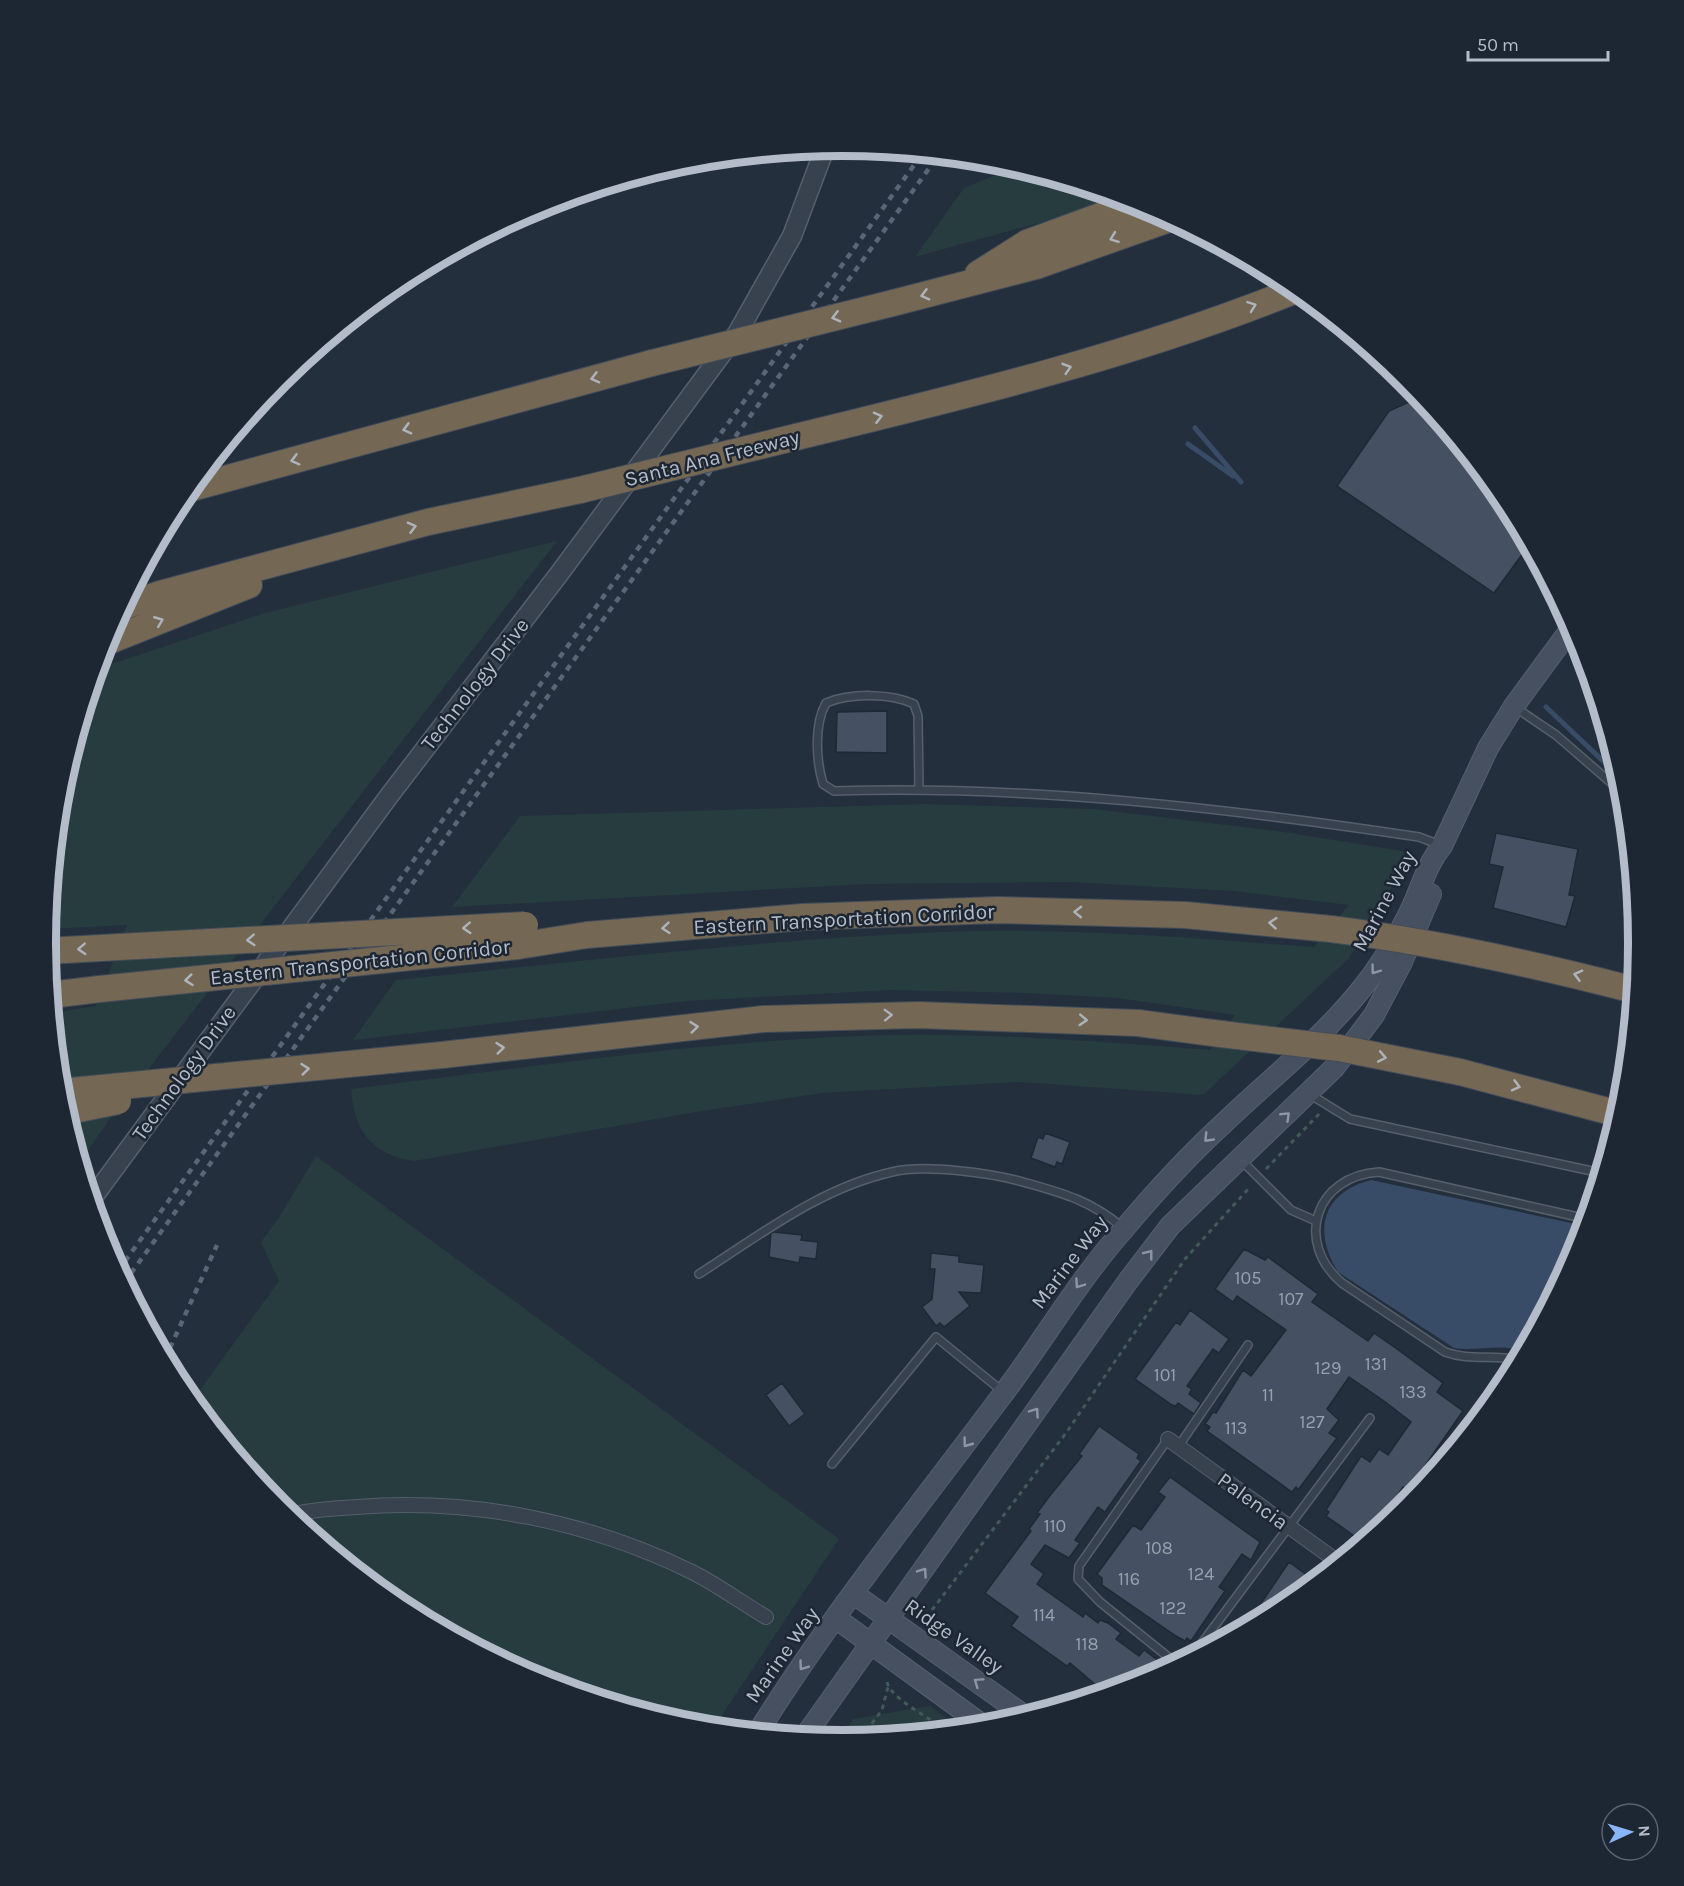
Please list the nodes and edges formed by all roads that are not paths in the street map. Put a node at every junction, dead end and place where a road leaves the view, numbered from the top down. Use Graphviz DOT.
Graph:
graph roads {
  1 [pos="822,157"];
  2 [pos="1122,208"];
  3 [pos="1158,223"];
  4 [pos="957,287"];
  5 [pos="1286,294"];
  6 [pos="203,485"];
  7 [pos="355,542"];
  8 [pos="133,603"];
  9 [pos="1566,635"];
  10 [pos="118,637"];
  11 [pos="1514,706"];
  12 [pos="1612,783"];
  13 [pos="919,789"];
  14 [pos="1443,846"];
  15 [pos="522,935"];
  16 [pos="56,950"];
  17 [pos="1627,988"];
  18 [pos="57,994"];
  19 [pos="247,1075"];
  20 [pos="70,1091"];
  21 [pos="1308,1094"];
  22 [pos="74,1110"];
  23 [pos="1610,1112"];
  24 [pos="1240,1159"];
  25 [pos="1594,1172"];
  26 [pos="96,1193"];
  27 [pos="1579,1217"];
  28 [pos="1316,1221"];
  29 [pos="1124,1228"];
  30 [pos="699,1275"];
  31 [pos="1248,1345"];
  32 [pos="1510,1358"];
  33 [pos="1004,1393"];
  34 [pos="1370,1418"];
  35 [pos="1173,1443"];
  36 [pos="832,1464"];
  37 [pos="300,1512"];
  38 [pos="1288,1526"];
  39 [pos="1332,1558"];
  40 [pos="854,1594"];
  41 [pos="766,1617"];
  42 [pos="837,1619"];
  43 [pos="889,1619"];
  44 [pos="1203,1641"];
  45 [pos="870,1644"];
  46 [pos="1169,1658"];
  47 [pos="1016,1709"];
  48 [pos="973,1718"];
  49 [pos="763,1725"];
  50 [pos="810,1729"];
  1 -- 26 [label="street, Technology Drive"];
  2 -- 4 [label="highway"];
  3 -- 4 [label="highway, one-way"];
  4 -- 6 [label="highway, one-way, bridge"];
  7 -- 5 [label="highway, Santa Ana Freeway, one-way, bridge"];
  7 -- 8 [label="highway, Santa Ana Freeway"];
  10 -- 7 [label="highway, one-way"];
  9 -- 11 [label="main road, Marine Way"];
  11 -- 12 [label="lane"];
  11 -- 14 [label="main road, Marine Way"];
  13 -- 13 [label="lane"];
  13 -- 14 [label="lane"];
  14 -- 21 [label="main road, Marine Way"];
  14 -- 29 [label="main road, Marine Way, one-way"];
  15 -- 16 [label="highway, one-way, bridge"];
  17 -- 15 [label="highway, Eastern Transportation Corridor, one-way, bridge"];
  15 -- 18 [label="highway, Eastern Transportation Corridor, one-way, bridge"];
  19 -- 20 [label="highway, bridge"];
  19 -- 22 [label="highway, bridge"];
  19 -- 23 [label="highway, one-way, bridge"];
  24 -- 21 [label="main road, Marine Way, one-way"];
  21 -- 25 [label="lane"];
  24 -- 28 [label="lane"];
  43 -- 24 [label="main road, Marine Way, one-way"];
  27 -- 28 [label="lane"];
  28 -- 32 [label="lane"];
  29 -- 30 [label="lane"];
  29 -- 33 [label="main road, Marine Way, one-way"];
  31 -- 35 [label="lane"];
  33 -- 36 [label="lane"];
  33 -- 40 [label="main road, Marine Way, one-way"];
  34 -- 38 [label="lane"];
  35 -- 38 [label="street, Palencia"];
  35 -- 46 [label="lane"];
  37 -- 41 [label="street"];
  38 -- 39 [label="street, Palencia"];
  38 -- 44 [label="lane"];
  40 -- 42 [label="main road, Marine Way"];
  40 -- 43 [label="main road, Ridge Valley"];
  42 -- 45 [label="main road"];
  42 -- 49 [label="main road, Marine Way, one-way"];
  43 -- 45 [label="main road, Marine Way"];
  47 -- 43 [label="main road, Ridge Valley, one-way"];
  45 -- 48 [label="main road"];
  45 -- 50 [label="main road, Marine Way"];
}
